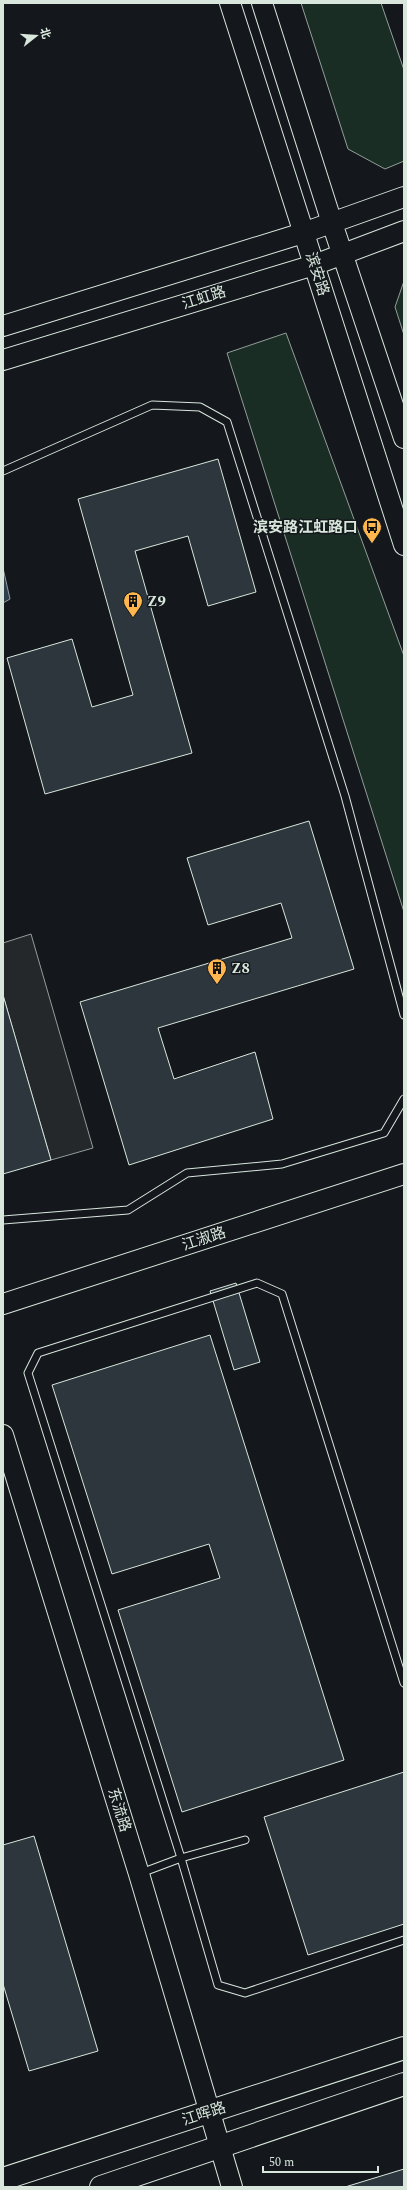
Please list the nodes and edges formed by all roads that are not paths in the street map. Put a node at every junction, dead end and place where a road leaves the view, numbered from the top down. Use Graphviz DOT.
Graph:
graph roads {
  1 [pos="230,3"];
  2 [pos="262,3"];
  3 [pos="404,197"];
  4 [pos="332,223"];
  5 [pos="404,231"];
  6 [pos="303,233"];
  7 [pos="344,253"];
  8 [pos="314,265"];
  9 [pos="3,326"];
  10 [pos="3,360"];
  11 [pos="404,438"];
  12 [pos="3,471"];
  13 [pos="404,545"];
  14 [pos="404,1016"];
  15 [pos="404,1099"];
  16 [pos="404,1174"];
  17 [pos="3,1220"];
  18 [pos="3,1304"];
  19 [pos="3,1435"];
  20 [pos="404,1683"];
  21 [pos="245,1840"];
  22 [pos="181,1858"];
  23 [pos="138,1874"];
  24 [pos="404,1940"];
  25 [pos="404,2048"];
  26 [pos="404,2084"];
  27 [pos="211,2112"];
  28 [pos="219,2145"];
  29 [pos="3,2179"];
  30 [pos="101,2187"];
  31 [pos="232,2187"];
  1 -- 6 [label="main road, 滨安路"];
  2 -- 4 [label="main road, 滨安路"];
  3 -- 4 [label="main road"];
  4 -- 6 [label="main road"];
  4 -- 7 [label="main road, 滨安路"];
  5 -- 7 [label="main road, 江虹路"];
  6 -- 8 [label="main road, 滨安路"];
  6 -- 9 [label="main road"];
  7 -- 8 [label="main road, 江虹路"];
  7 -- 11 [label="main road, 滨安路"];
  8 -- 10 [label="main road, 江虹路"];
  8 -- 13 [label="main road, 滨安路"];
  12 -- 14 [label="lane"];
  15 -- 17 [label="lane"];
  16 -- 18 [label="main road, 江淑路"];
  19 -- 23 [label="main road, 东流路"];
  20 -- 22 [label="lane"];
  21 -- 22 [label="lane"];
  22 -- 23 [label="lane"];
  22 -- 24 [label="lane"];
  23 -- 27 [label="main road, 东流路"];
  25 -- 27 [label="main road, 江晖路"];
  26 -- 28 [label="main road"];
  27 -- 28 [label="main road, 东流路"];
  27 -- 29 [label="main road, 江晖路"];
  28 -- 30 [label="main road"];
  28 -- 31 [label="main road, 东流路"];
}
